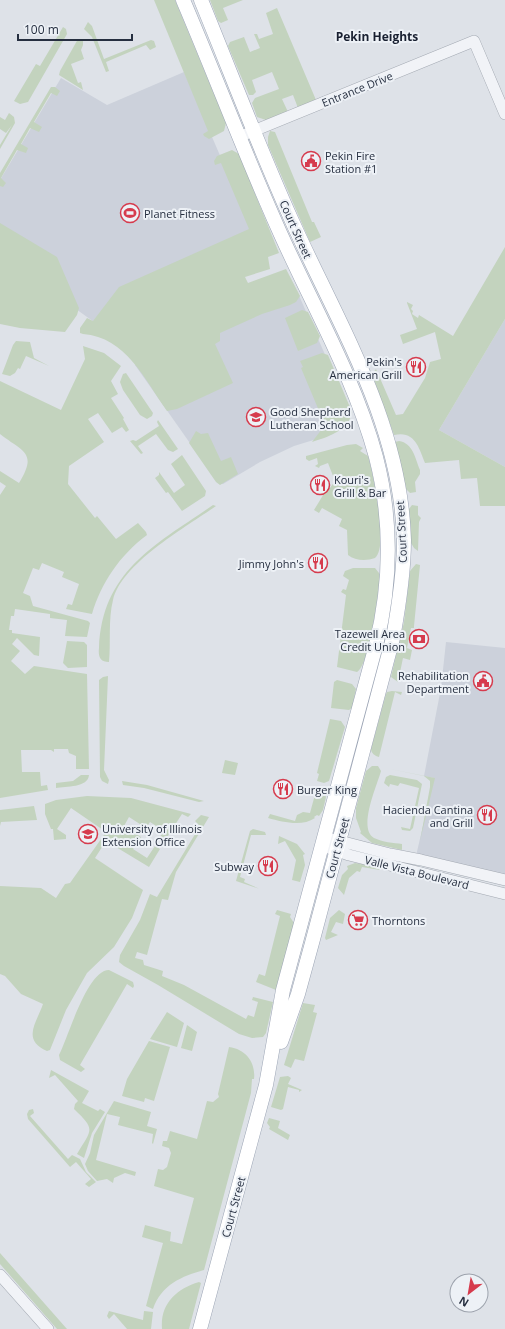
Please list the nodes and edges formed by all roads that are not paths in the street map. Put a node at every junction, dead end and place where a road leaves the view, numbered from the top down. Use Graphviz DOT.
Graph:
graph roads {
  1 [pos="184,0"];
  2 [pos="201,0"];
  3 [pos="505,114"];
  4 [pos="254,131"];
  5 [pos="239,136"];
  6 [pos="334,845"];
  7 [pos="505,880"];
  8 [pos="505,894"];
  9 [pos="266,1085"];
  10 [pos="0,1274"];
  11 [pos="48,1329"];
  12 [pos="200,1329"];
  1 -- 5 [label="main road, Court Street"];
  2 -- 4 [label="main road, Court Street"];
  3 -- 4 [label="street, Entrance Drive"];
  4 -- 5 [label="street, Entrance Drive"];
  4 -- 6 [label="main road, Court Street"];
  5 -- 9 [label="main road, Court Street"];
  6 -- 7 [label="street, Valle Vista Boulevard"];
  6 -- 8 [label="street, Valle Vista Boulevard"];
  6 -- 9 [label="main road, Court Street"];
  9 -- 12 [label="main road, Court Street"];
  10 -- 11 [label="street"];
}
